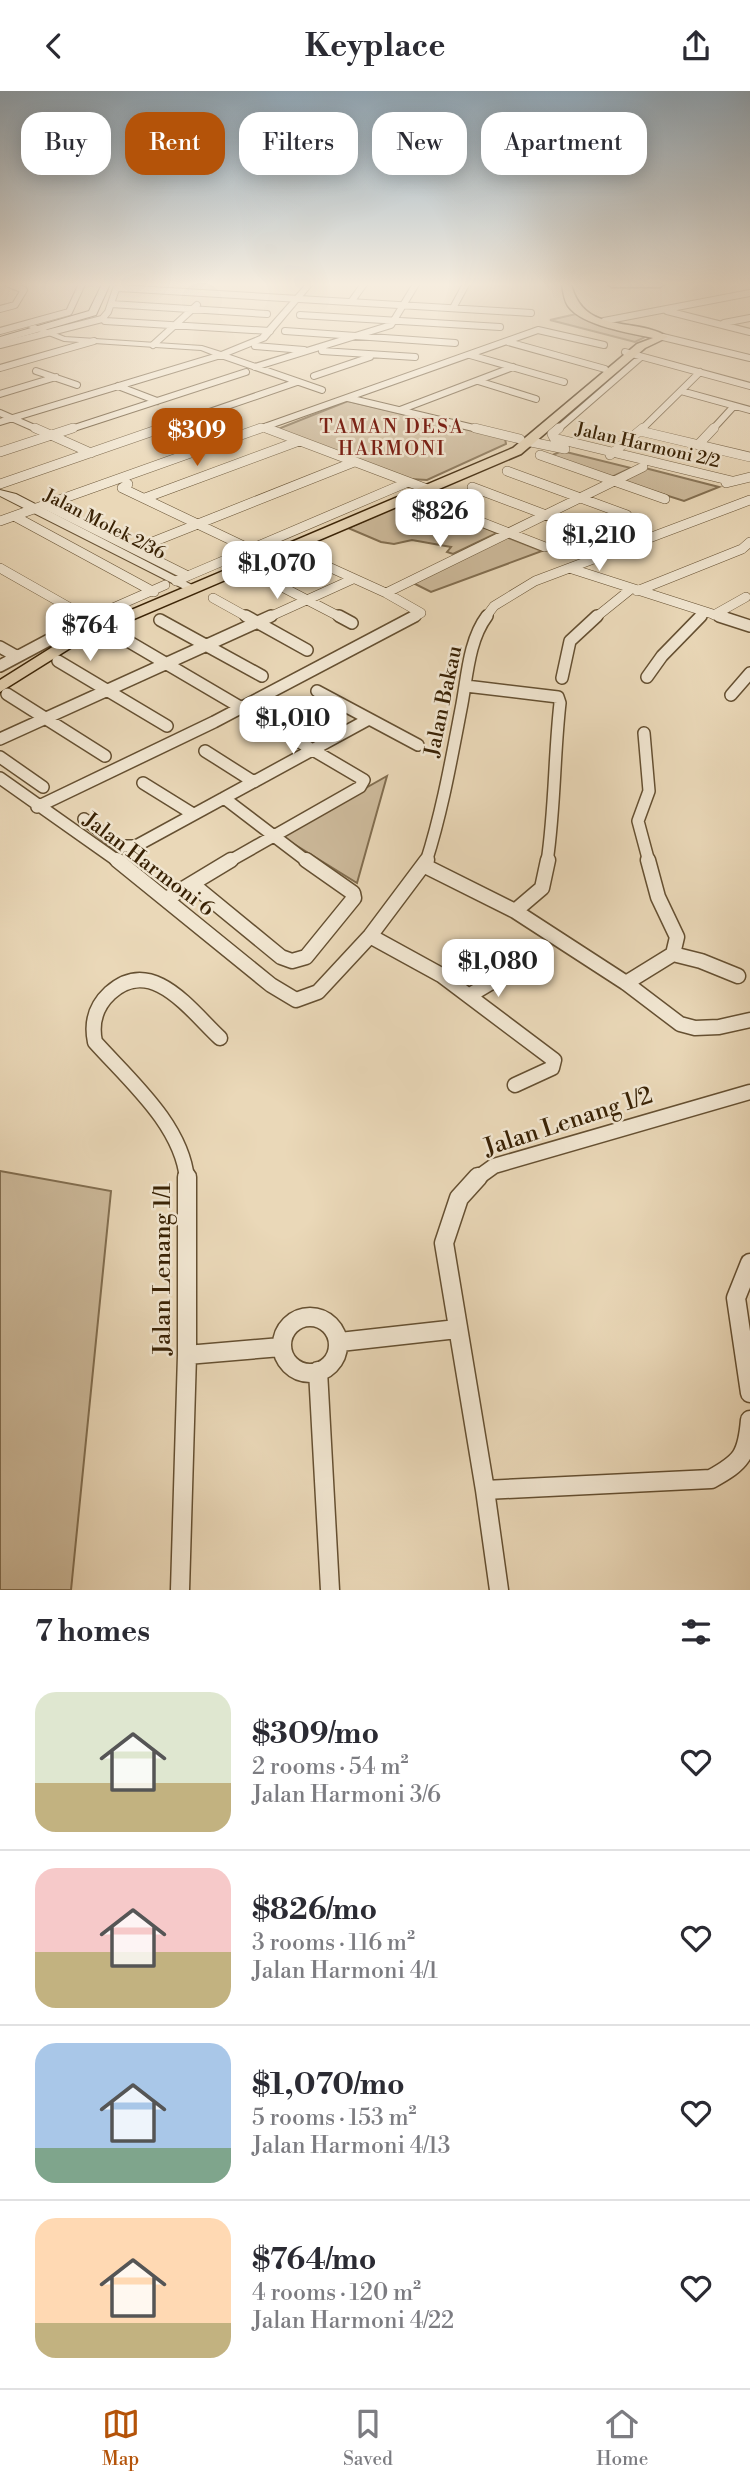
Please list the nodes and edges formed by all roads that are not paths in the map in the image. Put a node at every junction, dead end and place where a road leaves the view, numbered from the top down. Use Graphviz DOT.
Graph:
graph roads {
  1 [pos="49,354"];
  2 [pos="218,354"];
  3 [pos="301,354"];
  4 [pos="360,354"];
  5 [pos="473,354"];
  6 [pos="550,354"];
  7 [pos="633,354"];
  8 [pos="221,355"];
  9 [pos="378,355"];
  10 [pos="470,355"];
  11 [pos="415,357"];
  12 [pos="255,367"];
  13 [pos="513,367"];
  14 [pos="0,368"];
  15 [pos="605,369"];
  16 [pos="36,371"];
  17 [pos="246,372"];
  18 [pos="700,372"];
  19 [pos="314,376"];
  20 [pos="56,377"];
  21 [pos="477,381"];
  22 [pos="297,382"];
  23 [pos="564,382"];
  24 [pos="78,386"];
  25 [pos="118,386"];
  26 [pos="750,386"];
  27 [pos="322,390"];
  28 [pos="681,391"];
  29 [pos="0,394"];
  30 [pos="348,398"];
  31 [pos="536,399"];
  32 [pos="157,401"];
  33 [pos="734,406"];
  34 [pos="400,410"];
  35 [pos="750,410"];
  36 [pos="0,413"];
  37 [pos="13,418"];
  38 [pos="0,422"];
  39 [pos="269,430"];
  40 [pos="640,431"];
  41 [pos="51,435"];
  42 [pos="526,440"];
  43 [pos="299,441"];
  44 [pos="698,445"];
  45 [pos="0,452"];
  46 [pos="91,453"];
  47 [pos="540,455"];
  48 [pos="612,455"];
  49 [pos="750,457"];
  50 [pos="354,462"];
  51 [pos="643,467"];
  52 [pos="507,471"];
  53 [pos="750,477"];
  54 [pos="732,481"];
  55 [pos="613,482"];
  56 [pos="128,484"];
  57 [pos="472,487"];
  58 [pos="419,489"];
  59 [pos="0,490"];
  60 [pos="149,497"];
  61 [pos="579,498"];
  62 [pos="665,499"];
  63 [pos="750,500"];
  64 [pos="36,508"];
  65 [pos="544,515"];
  66 [pos="627,515"];
  67 [pos="14,516"];
  68 [pos="0,521"];
  69 [pos="198,524"];
  70 [pos="586,530"];
  71 [pos="508,533"];
  72 [pos="750,542"];
  73 [pos="545,547"];
  74 [pos="287,548"];
  75 [pos="135,549"];
  76 [pos="250,549"];
  77 [pos="0,568"];
  78 [pos="569,568"];
  79 [pos="261,576"];
  80 [pos="353,579"];
  81 [pos="174,587"];
  82 [pos="631,591"];
  83 [pos="386,593"];
  84 [pos="746,597"];
  85 [pos="213,598"];
  86 [pos="307,599"];
  87 [pos="706,614"];
  88 [pos="88,618"];
  89 [pos="160,620"];
  90 [pos="258,622"];
  91 [pos="352,623"];
  92 [pos="750,626"];
  93 [pos="121,637"];
  94 [pos="206,645"];
  95 [pos="0,646"];
  96 [pos="307,650"];
  97 [pos="16,656"];
  98 [pos="58,661"];
  99 [pos="167,663"];
  100 [pos="0,666"];
  101 [pos="750,674"];
  102 [pos="262,676"];
  103 [pos="0,677"];
  104 [pos="648,677"];
  105 [pos="562,678"];
  106 [pos="467,680"];
  107 [pos="3,690"];
  108 [pos="106,691"];
  109 [pos="317,691"];
  110 [pos="732,695"];
  111 [pos="243,707"];
  112 [pos="46,719"];
  113 [pos="369,719"];
  114 [pos="167,726"];
  115 [pos="644,733"];
  116 [pos="0,740"];
  117 [pos="418,745"];
  118 [pos="314,750"];
  119 [pos="205,751"];
  120 [pos="105,756"];
  121 [pos="0,757"];
  122 [pos="0,778"];
  123 [pos="254,782"];
  124 [pos="144,783"];
  125 [pos="43,787"];
  126 [pos="225,798"];
  127 [pos="37,807"];
  128 [pos="193,814"];
  129 [pos="83,819"];
  130 [pos="271,836"];
  131 [pos="425,866"];
  132 [pos="192,884"];
  133 [pos="168,898"];
  134 [pos="515,911"];
  135 [pos="370,936"];
  136 [pos="673,954"];
  137 [pos="507,973"];
  138 [pos="738,976"];
  139 [pos="617,977"];
  140 [pos="271,985"];
  141 [pos="470,995"];
  142 [pos="750,1020"];
  143 [pos="220,1038"];
  144 [pos="515,1085"];
  145 [pos="750,1092"];
  146 [pos="750,1263"];
  147 [pos="457,1329"];
  148 [pos="340,1342"];
  149 [pos="281,1347"];
  150 [pos="187,1355"];
  151 [pos="318,1371"];
  152 [pos="750,1392"];
  153 [pos="750,1420"];
  154 [pos="485,1490"];
  155 [pos="180,1590"];
  156 [pos="330,1590"];
  157 [pos="499,1590"];
  1 -- 14 [label="street"];
  2 -- 8 [label="street"];
  3 -- 12 [label="street"];
  4 -- 9 [label="street"];
  5 -- 10 [label="street"];
  6 -- 15 [label="street"];
  7 -- 15 [label="main road"];
  7 -- 18 [label="street"];
  7 -- 42 [label="main road"];
  7 -- 48 [label="street, Jalan Harmoni 2/2"];
  8 -- 12 [label="street"];
  8 -- 25 [label="street"];
  9 -- 11 [label="street"];
  9 -- 19 [label="street"];
  10 -- 13 [label="street"];
  10 -- 30 [label="street"];
  12 -- 22 [label="street"];
  13 -- 21 [label="street"];
  13 -- 23 [label="street"];
  15 -- 42 [label="main road"];
  16 -- 20 [label="street"];
  17 -- 32 [label="street"];
  18 -- 26 [label="street"];
  18 -- 28 [label="street"];
  20 -- 24 [label="street"];
  20 -- 29 [label="street"];
  21 -- 31 [label="street"];
  21 -- 34 [label="street"];
  22 -- 27 [label="street"];
  22 -- 46 [label="street"];
  25 -- 32 [label="street"];
  25 -- 37 [label="street"];
  28 -- 33 [label="street"];
  28 -- 40 [label="street"];
  30 -- 34 [label="street"];
  30 -- 39 [label="street"];
  32 -- 41 [label="street"];
  33 -- 35 [label="street"];
  33 -- 44 [label="street"];
  34 -- 42 [label="street"];
  36 -- 37 [label="street"];
  37 -- 38 [label="street"];
  37 -- 41 [label="street"];
  39 -- 43 [label="street"];
  39 -- 56 [label="street"];
  39 -- 64 [label="street"];
  40 -- 44 [label="street"];
  40 -- 48 [label="street"];
  41 -- 45 [label="street"];
  41 -- 46 [label="street"];
  42 -- 48 [label="street"];
  42 -- 58 [label="main road"];
  43 -- 50 [label="street"];
  43 -- 60 [label="street"];
  44 -- 49 [label="street"];
  46 -- 59 [label="street"];
  47 -- 55 [label="street"];
  48 -- 51 [label="street"];
  48 -- 54 [label="street, Jalan Harmoni 2/2"];
  50 -- 58 [label="street"];
  50 -- 69 [label="street"];
  51 -- 54 [label="street"];
  51 -- 55 [label="street"];
  52 -- 61 [label="street"];
  53 -- 54 [label="street"];
  55 -- 61 [label="street"];
  55 -- 62 [label="street"];
  56 -- 60 [label="street"];
  57 -- 65 [label="street"];
  58 -- 71 [label="street"];
  58 -- 74 [label="main road"];
  58 -- 76 [label="street"];
  58 -- 81 [label="main road"];
  59 -- 64 [label="street, Jalan Molek 2/36"];
  60 -- 69 [label="street"];
  61 -- 65 [label="street"];
  61 -- 66 [label="street"];
  63 -- 78 [label="street, Jalan Bakau"];
  64 -- 67 [label="street"];
  64 -- 75 [label="street"];
  64 -- 81 [label="street, Jalan Molek 2/36"];
  65 -- 70 [label="street"];
  65 -- 71 [label="street"];
  67 -- 68 [label="street"];
  67 -- 81 [label="street"];
  69 -- 75 [label="street"];
  69 -- 76 [label="street"];
  71 -- 73 [label="street"];
  71 -- 83 [label="street"];
  72 -- 82 [label="street"];
  74 -- 80 [label="street"];
  74 -- 81 [label="main road"];
  75 -- 81 [label="street"];
  76 -- 81 [label="street"];
  77 -- 88 [label="street"];
  78 -- 82 [label="street"];
  78 -- 106 [label="street, Jalan Bakau"];
  79 -- 86 [label="street"];
  80 -- 83 [label="street"];
  80 -- 86 [label="street"];
  81 -- 88 [label="street"];
  81 -- 103 [label="main road"];
  81 -- 107 [label="main road"];
  82 -- 87 [label="street"];
  82 -- 105 [label="street"];
  83 -- 111 [label="street"];
  84 -- 87 [label="street"];
  85 -- 90 [label="street"];
  86 -- 90 [label="street"];
  86 -- 91 [label="street"];
  87 -- 92 [label="street"];
  87 -- 104 [label="street"];
  88 -- 97 [label="street"];
  89 -- 94 [label="street"];
  90 -- 94 [label="street"];
  90 -- 96 [label="street"];
  93 -- 99 [label="street"];
  94 -- 99 [label="street"];
  94 -- 102 [label="street"];
  95 -- 97 [label="street"];
  97 -- 100 [label="street"];
  98 -- 108 [label="street"];
  99 -- 108 [label="street"];
  99 -- 111 [label="street"];
  101 -- 110 [label="street"];
  106 -- 131 [label="street, Jalan Bakau"];
  106 -- 134 [label="street"];
  107 -- 112 [label="street"];
  108 -- 112 [label="street"];
  108 -- 114 [label="street"];
  109 -- 113 [label="street"];
  111 -- 118 [label="street"];
  111 -- 127 [label="street"];
  112 -- 116 [label="street"];
  112 -- 120 [label="street"];
  113 -- 117 [label="street"];
  113 -- 118 [label="street"];
  115 -- 136 [label="street"];
  118 -- 123 [label="street"];
  118 -- 130 [label="street"];
  119 -- 123 [label="street"];
  121 -- 125 [label="street"];
  122 -- 127 [label="street, Jalan Harmoni 6"];
  123 -- 126 [label="street"];
  124 -- 128 [label="street"];
  126 -- 128 [label="street"];
  126 -- 130 [label="street"];
  127 -- 133 [label="street, Jalan Harmoni 6"];
  128 -- 129 [label="street"];
  130 -- 132 [label="street"];
  130 -- 132 [label="street"];
  131 -- 134 [label="street"];
  131 -- 135 [label="street, Jalan Bakau"];
  132 -- 133 [label="street"];
  133 -- 140 [label="street, Jalan Harmoni 6"];
  134 -- 139 [label="street"];
  135 -- 140 [label="street, Jalan Bakau"];
  135 -- 141 [label="street"];
  136 -- 138 [label="street"];
  136 -- 139 [label="street"];
  137 -- 141 [label="street"];
  139 -- 142 [label="street"];
  141 -- 144 [label="street"];
  143 -- 150 [label="street, Jalan Lenang 1/1"];
  145 -- 147 [label="street, Jalan Lenang 1/2"];
  146 -- 152 [label="street"];
  147 -- 148 [label="street"];
  147 -- 154 [label="street"];
  148 -- 149 [label="street"];
  148 -- 151 [label="street"];
  149 -- 150 [label="street"];
  149 -- 151 [label="street"];
  150 -- 155 [label="street, Jalan Lenang 1/1"];
  151 -- 156 [label="street"];
  153 -- 154 [label="street"];
  154 -- 157 [label="street"];
}
